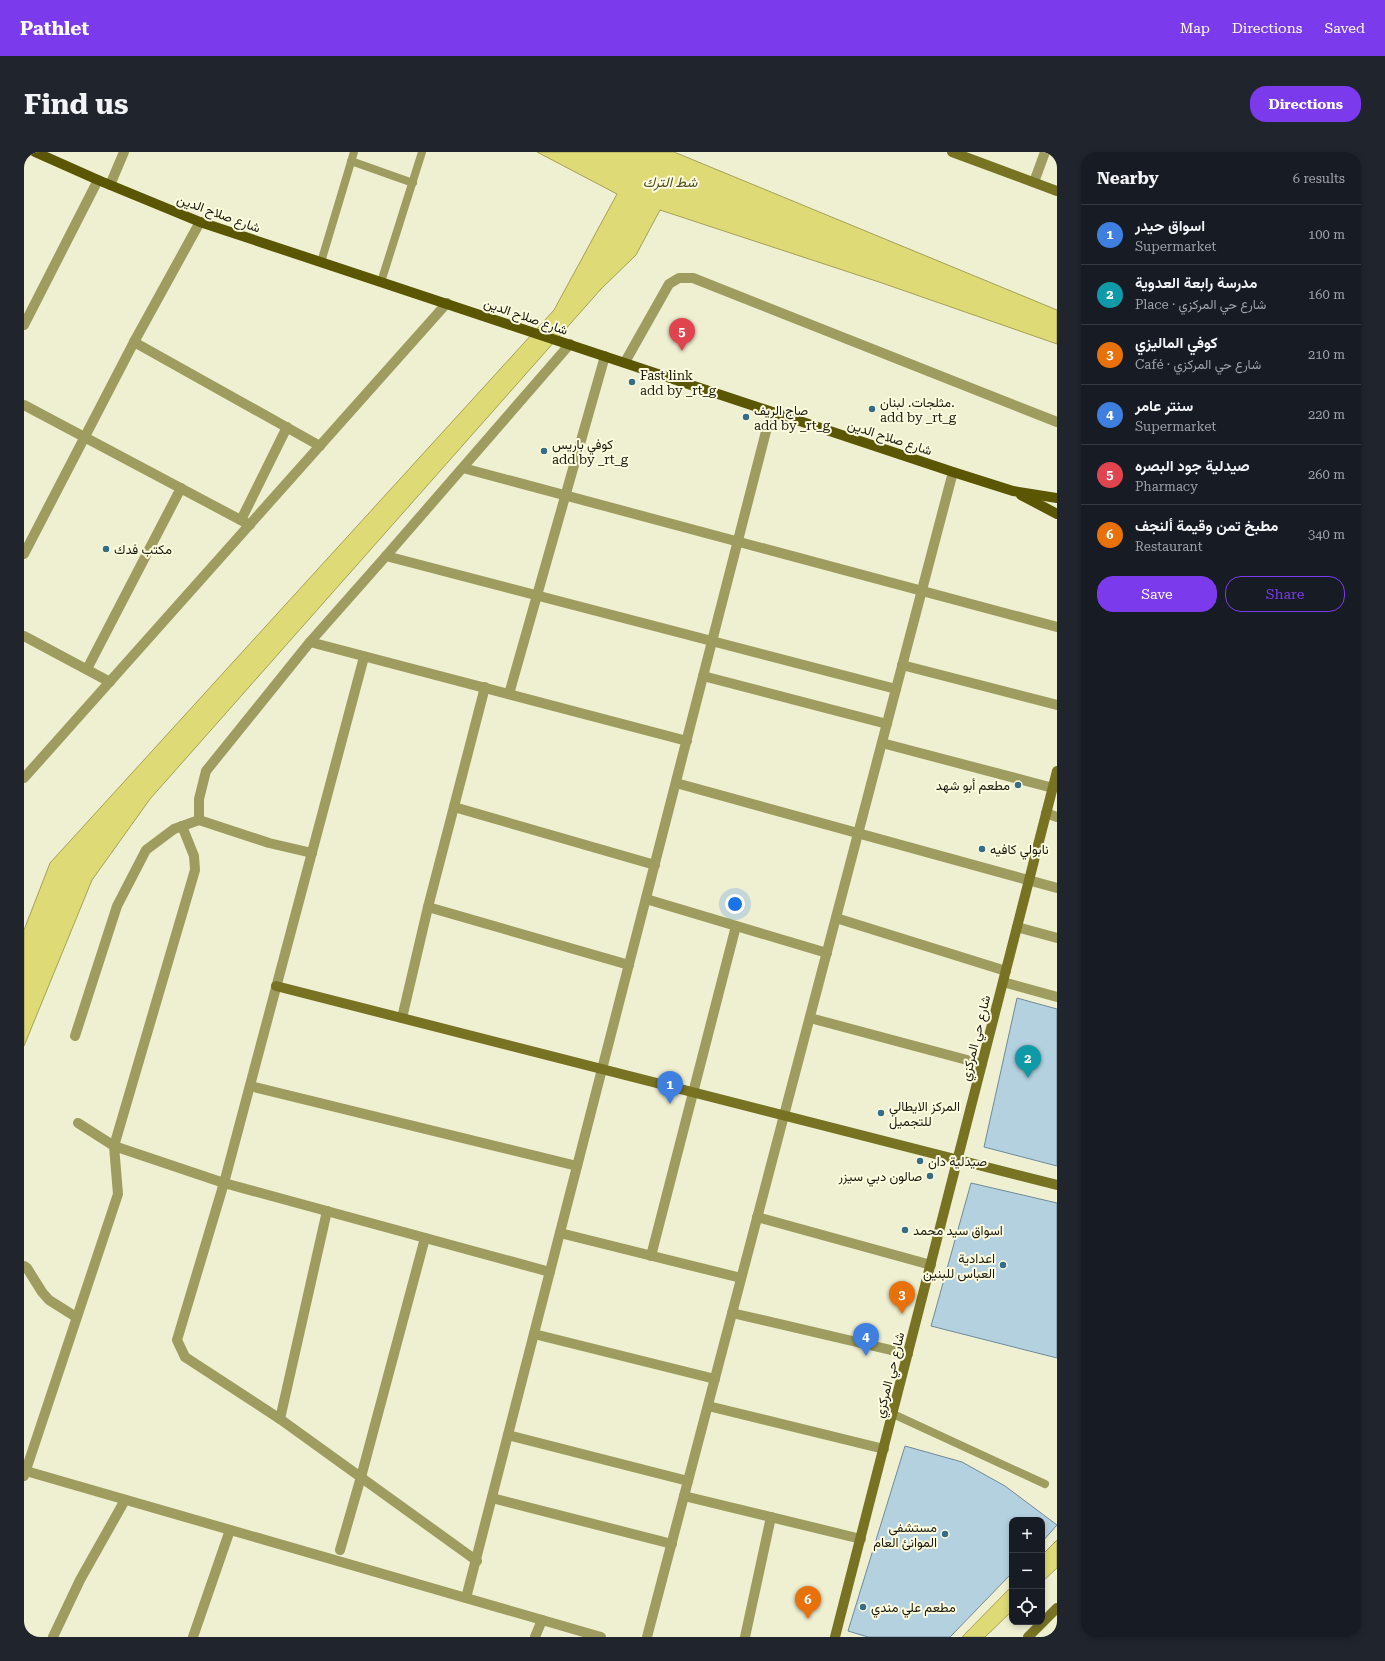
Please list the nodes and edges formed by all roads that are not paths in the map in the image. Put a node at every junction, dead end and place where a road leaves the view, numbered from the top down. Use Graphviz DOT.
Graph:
graph roads {
  1 [pos="35,152"];
  2 [pos="124,152"];
  3 [pos="354,152"];
  4 [pos="422,152"];
  5 [pos="952,152"];
  6 [pos="1045,152"];
  7 [pos="352,161"];
  8 [pos="98,180"];
  9 [pos="1034,182"];
  10 [pos="413,183"];
  11 [pos="110,185"];
  12 [pos="1057,191"];
  13 [pos="200,222"];
  14 [pos="321,262"];
  15 [pos="381,282"];
  16 [pos="447,303"];
  17 [pos="24,325"];
  18 [pos="134,342"];
  19 [pos="570,344"];
  20 [pos="605,356"];
  21 [pos="624,362"];
  22 [pos="24,405"];
  23 [pos="771,412"];
  24 [pos="1057,422"];
  25 [pos="287,427"];
  26 [pos="85,436"];
  27 [pos="320,446"];
  28 [pos="463,468"];
  29 [pos="953,472"];
  30 [pos="181,488"];
  31 [pos="1014,491"];
  32 [pos="565,495"];
  33 [pos="1057,498"];
  34 [pos="1057,514"];
  35 [pos="245,522"];
  36 [pos="738,542"];
  37 [pos="24,554"];
  38 [pos="386,556"];
  39 [pos="922,591"];
  40 [pos="536,596"];
  41 [pos="1057,627"];
  42 [pos="24,636"];
  43 [pos="310,642"];
  44 [pos="712,642"];
  45 [pos="364,656"];
  46 [pos="902,665"];
  47 [pos="86,669"];
  48 [pos="703,676"];
  49 [pos="110,682"];
  50 [pos="485,688"];
  51 [pos="896,689"];
  52 [pos="509,694"];
  53 [pos="1057,705"];
  54 [pos="887,724"];
  55 [pos="687,741"];
  56 [pos="882,743"];
  57 [pos="1057,771"];
  58 [pos="24,778"];
  59 [pos="676,783"];
  60 [pos="1053,788"];
  61 [pos="454,807"];
  62 [pos="1046,813"];
  63 [pos="1057,817"];
  64 [pos="199,820"];
  65 [pos="182,826"];
  66 [pos="858,833"];
  67 [pos="312,853"];
  68 [pos="655,865"];
  69 [pos="1029,881"];
  70 [pos="1057,888"];
  71 [pos="646,900"];
  72 [pos="428,907"];
  73 [pos="836,918"];
  74 [pos="736,926"];
  75 [pos="1017,927"];
  76 [pos="1057,938"];
  77 [pos="827,953"];
  78 [pos="629,965"];
  79 [pos="1006,971"];
  80 [pos="1003,982"];
  81 [pos="276,986"];
  82 [pos="1057,997"];
  83 [pos="402,1018"];
  84 [pos="810,1018"];
  85 [pos="75,1036"];
  86 [pos="982,1064"];
  87 [pos="602,1070"];
  88 [pos="250,1086"];
  89 [pos="693,1093"];
  90 [pos="784,1116"];
  91 [pos="78,1123"];
  92 [pos="114,1146"];
  93 [pos="957,1160"];
  94 [pos="577,1166"];
  95 [pos="224,1183"];
  96 [pos="1057,1185"];
  97 [pos="327,1211"];
  98 [pos="757,1218"];
  99 [pos="560,1233"];
  100 [pos="425,1238"];
  101 [pos="651,1256"];
  102 [pos="931,1265"];
  103 [pos="24,1266"];
  104 [pos="550,1272"];
  105 [pos="741,1278"];
  106 [pos="732,1313"];
  107 [pos="76,1317"];
  108 [pos="534,1334"];
  109 [pos="908,1354"];
  110 [pos="715,1379"];
  111 [pos="708,1406"];
  112 [pos="892,1414"];
  113 [pos="280,1419"];
  114 [pos="508,1435"];
  115 [pos="884,1449"];
  116 [pos="25,1474"];
  117 [pos="361,1477"];
  118 [pos="688,1481"];
  119 [pos="1045,1484"];
  120 [pos="684,1496"];
  121 [pos="492,1498"];
  122 [pos="125,1500"];
  123 [pos="771,1517"];
  124 [pos="230,1530"];
  125 [pos="861,1539"];
  126 [pos="672,1544"];
  127 [pos="340,1550"];
  128 [pos="477,1561"];
  129 [pos="466,1598"];
  130 [pos="1057,1608"];
  131 [pos="542,1620"];
  132 [pos="53,1637"];
  133 [pos="193,1637"];
  134 [pos="535,1637"];
  135 [pos="601,1637"];
  136 [pos="647,1637"];
  137 [pos="745,1637"];
  138 [pos="835,1637"];
  139 [pos="1028,1637"];
  1 -- 8 [label="main road, شارع صلاح الدين"];
  2 -- 11 [label="street"];
  3 -- 7 [label="lane"];
  4 -- 10 [label="lane"];
  5 -- 9 [label="street"];
  6 -- 9 [label="street"];
  7 -- 10 [label="lane"];
  7 -- 14 [label="lane"];
  8 -- 11 [label="main road, شارع صلاح الدين"];
  8 -- 17 [label="street"];
  9 -- 12 [label="street"];
  10 -- 15 [label="lane"];
  11 -- 13 [label="main road, شارع صلاح الدين"];
  13 -- 14 [label="main road, شارع صلاح الدين"];
  13 -- 18 [label="street"];
  14 -- 15 [label="main road, شارع صلاح الدين"];
  15 -- 16 [label="main road, شارع صلاح الدين"];
  16 -- 19 [label="main road, شارع صلاح الدين"];
  16 -- 27 [label="street"];
  18 -- 25 [label="street"];
  18 -- 26 [label="street"];
  19 -- 20 [label="main road, شارع صلاح الدين"];
  19 -- 28 [label="street"];
  20 -- 21 [label="main road, شارع صلاح الدين"];
  20 -- 32 [label="street"];
  21 -- 23 [label="main road, شارع صلاح الدين"];
  21 -- 24 [label="street"];
  22 -- 26 [label="street"];
  23 -- 29 [label="main road, شارع صلاح الدين"];
  23 -- 36 [label="street"];
  25 -- 27 [label="street"];
  25 -- 35 [label="street"];
  26 -- 30 [label="street"];
  26 -- 37 [label="street"];
  27 -- 35 [label="street"];
  28 -- 32 [label="street"];
  28 -- 38 [label="street"];
  29 -- 31 [label="main road, شارع صلاح الدين"];
  29 -- 39 [label="street"];
  30 -- 35 [label="street"];
  30 -- 47 [label="street"];
  31 -- 33 [label="main road, شارع صلاح الدين"];
  31 -- 34 [label="main road, شارع صلاح الدين"];
  32 -- 36 [label="street"];
  32 -- 40 [label="street"];
  35 -- 49 [label="street"];
  36 -- 39 [label="street"];
  36 -- 44 [label="street"];
  38 -- 40 [label="street"];
  38 -- 43 [label="street"];
  39 -- 41 [label="street"];
  39 -- 46 [label="street"];
  40 -- 44 [label="street"];
  40 -- 52 [label="street"];
  42 -- 47 [label="street"];
  43 -- 45 [label="street"];
  43 -- 64 [label="street"];
  44 -- 48 [label="street"];
  44 -- 51 [label="street"];
  45 -- 50 [label="street"];
  45 -- 67 [label="street"];
  46 -- 51 [label="street"];
  46 -- 53 [label="street"];
  47 -- 49 [label="street"];
  48 -- 54 [label="street"];
  48 -- 55 [label="street"];
  49 -- 58 [label="street"];
  50 -- 52 [label="street"];
  50 -- 61 [label="street"];
  51 -- 54 [label="street"];
  52 -- 55 [label="street"];
  54 -- 56 [label="street"];
  55 -- 59 [label="street"];
  56 -- 60 [label="street"];
  56 -- 66 [label="street"];
  57 -- 60 [label="street, شارع حي المركزي"];
  59 -- 66 [label="street"];
  59 -- 68 [label="street"];
  60 -- 62 [label="street, شارع حي المركزي"];
  61 -- 68 [label="street"];
  61 -- 72 [label="street"];
  62 -- 63 [label="street"];
  62 -- 69 [label="street, شارع حي المركزي"];
  64 -- 65 [label="street"];
  64 -- 67 [label="street"];
  65 -- 85 [label="street"];
  65 -- 92 [label="street"];
  66 -- 69 [label="street"];
  66 -- 73 [label="street"];
  67 -- 81 [label="street"];
  68 -- 71 [label="street"];
  69 -- 70 [label="street"];
  69 -- 75 [label="street, شارع حي المركزي"];
  71 -- 74 [label="street"];
  71 -- 78 [label="street"];
  72 -- 78 [label="street"];
  72 -- 83 [label="street"];
  73 -- 77 [label="street"];
  73 -- 79 [label="street"];
  74 -- 77 [label="street"];
  74 -- 89 [label="street"];
  75 -- 76 [label="street"];
  75 -- 79 [label="street, شارع حي المركزي"];
  77 -- 84 [label="street"];
  78 -- 87 [label="street"];
  79 -- 80 [label="street, شارع حي المركزي"];
  80 -- 82 [label="street"];
  80 -- 86 [label="street, شارع حي المركزي"];
  81 -- 83 [label="street"];
  81 -- 88 [label="street"];
  83 -- 87 [label="street"];
  84 -- 86 [label="street"];
  84 -- 90 [label="street"];
  86 -- 93 [label="street, شارع حي المركزي"];
  87 -- 89 [label="street"];
  87 -- 94 [label="street"];
  88 -- 94 [label="street"];
  88 -- 95 [label="street"];
  89 -- 90 [label="street"];
  89 -- 101 [label="street"];
  90 -- 93 [label="street"];
  90 -- 98 [label="street"];
  91 -- 92 [label="street"];
  92 -- 95 [label="street"];
  92 -- 107 [label="street"];
  93 -- 96 [label="street"];
  93 -- 102 [label="street, شارع حي المركزي"];
  94 -- 99 [label="street"];
  95 -- 97 [label="street"];
  95 -- 113 [label="street"];
  97 -- 100 [label="street"];
  97 -- 113 [label="street"];
  98 -- 102 [label="street"];
  98 -- 105 [label="street"];
  99 -- 101 [label="street"];
  99 -- 104 [label="street"];
  100 -- 104 [label="street"];
  100 -- 117 [label="street"];
  101 -- 105 [label="street"];
  102 -- 109 [label="street, شارع حي المركزي"];
  103 -- 107 [label="street"];
  104 -- 108 [label="street"];
  105 -- 106 [label="street"];
  106 -- 109 [label="street"];
  106 -- 110 [label="street"];
  107 -- 116 [label="street"];
  108 -- 110 [label="street"];
  108 -- 114 [label="street"];
  109 -- 112 [label="street, شارع حي المركزي"];
  110 -- 111 [label="street"];
  111 -- 115 [label="street"];
  111 -- 118 [label="street"];
  112 -- 115 [label="street, شارع حي المركزي"];
  112 -- 119 [label="lane"];
  113 -- 117 [label="street"];
  114 -- 118 [label="street"];
  114 -- 121 [label="street"];
  115 -- 125 [label="street, شارع حي المركزي"];
  116 -- 122 [label="street"];
  117 -- 127 [label="street"];
  117 -- 128 [label="street"];
  118 -- 120 [label="street"];
  120 -- 123 [label="street"];
  120 -- 126 [label="street"];
  121 -- 126 [label="street"];
  121 -- 128 [label="street"];
  122 -- 124 [label="street"];
  122 -- 132 [label="street"];
  123 -- 125 [label="street"];
  123 -- 137 [label="street"];
  124 -- 129 [label="street"];
  124 -- 133 [label="street"];
  125 -- 138 [label="street, شارع حي المركزي"];
  126 -- 136 [label="street"];
  128 -- 129 [label="street"];
  129 -- 131 [label="street"];
  130 -- 139 [label="street"];
  131 -- 134 [label="street"];
  131 -- 135 [label="street"];
}
